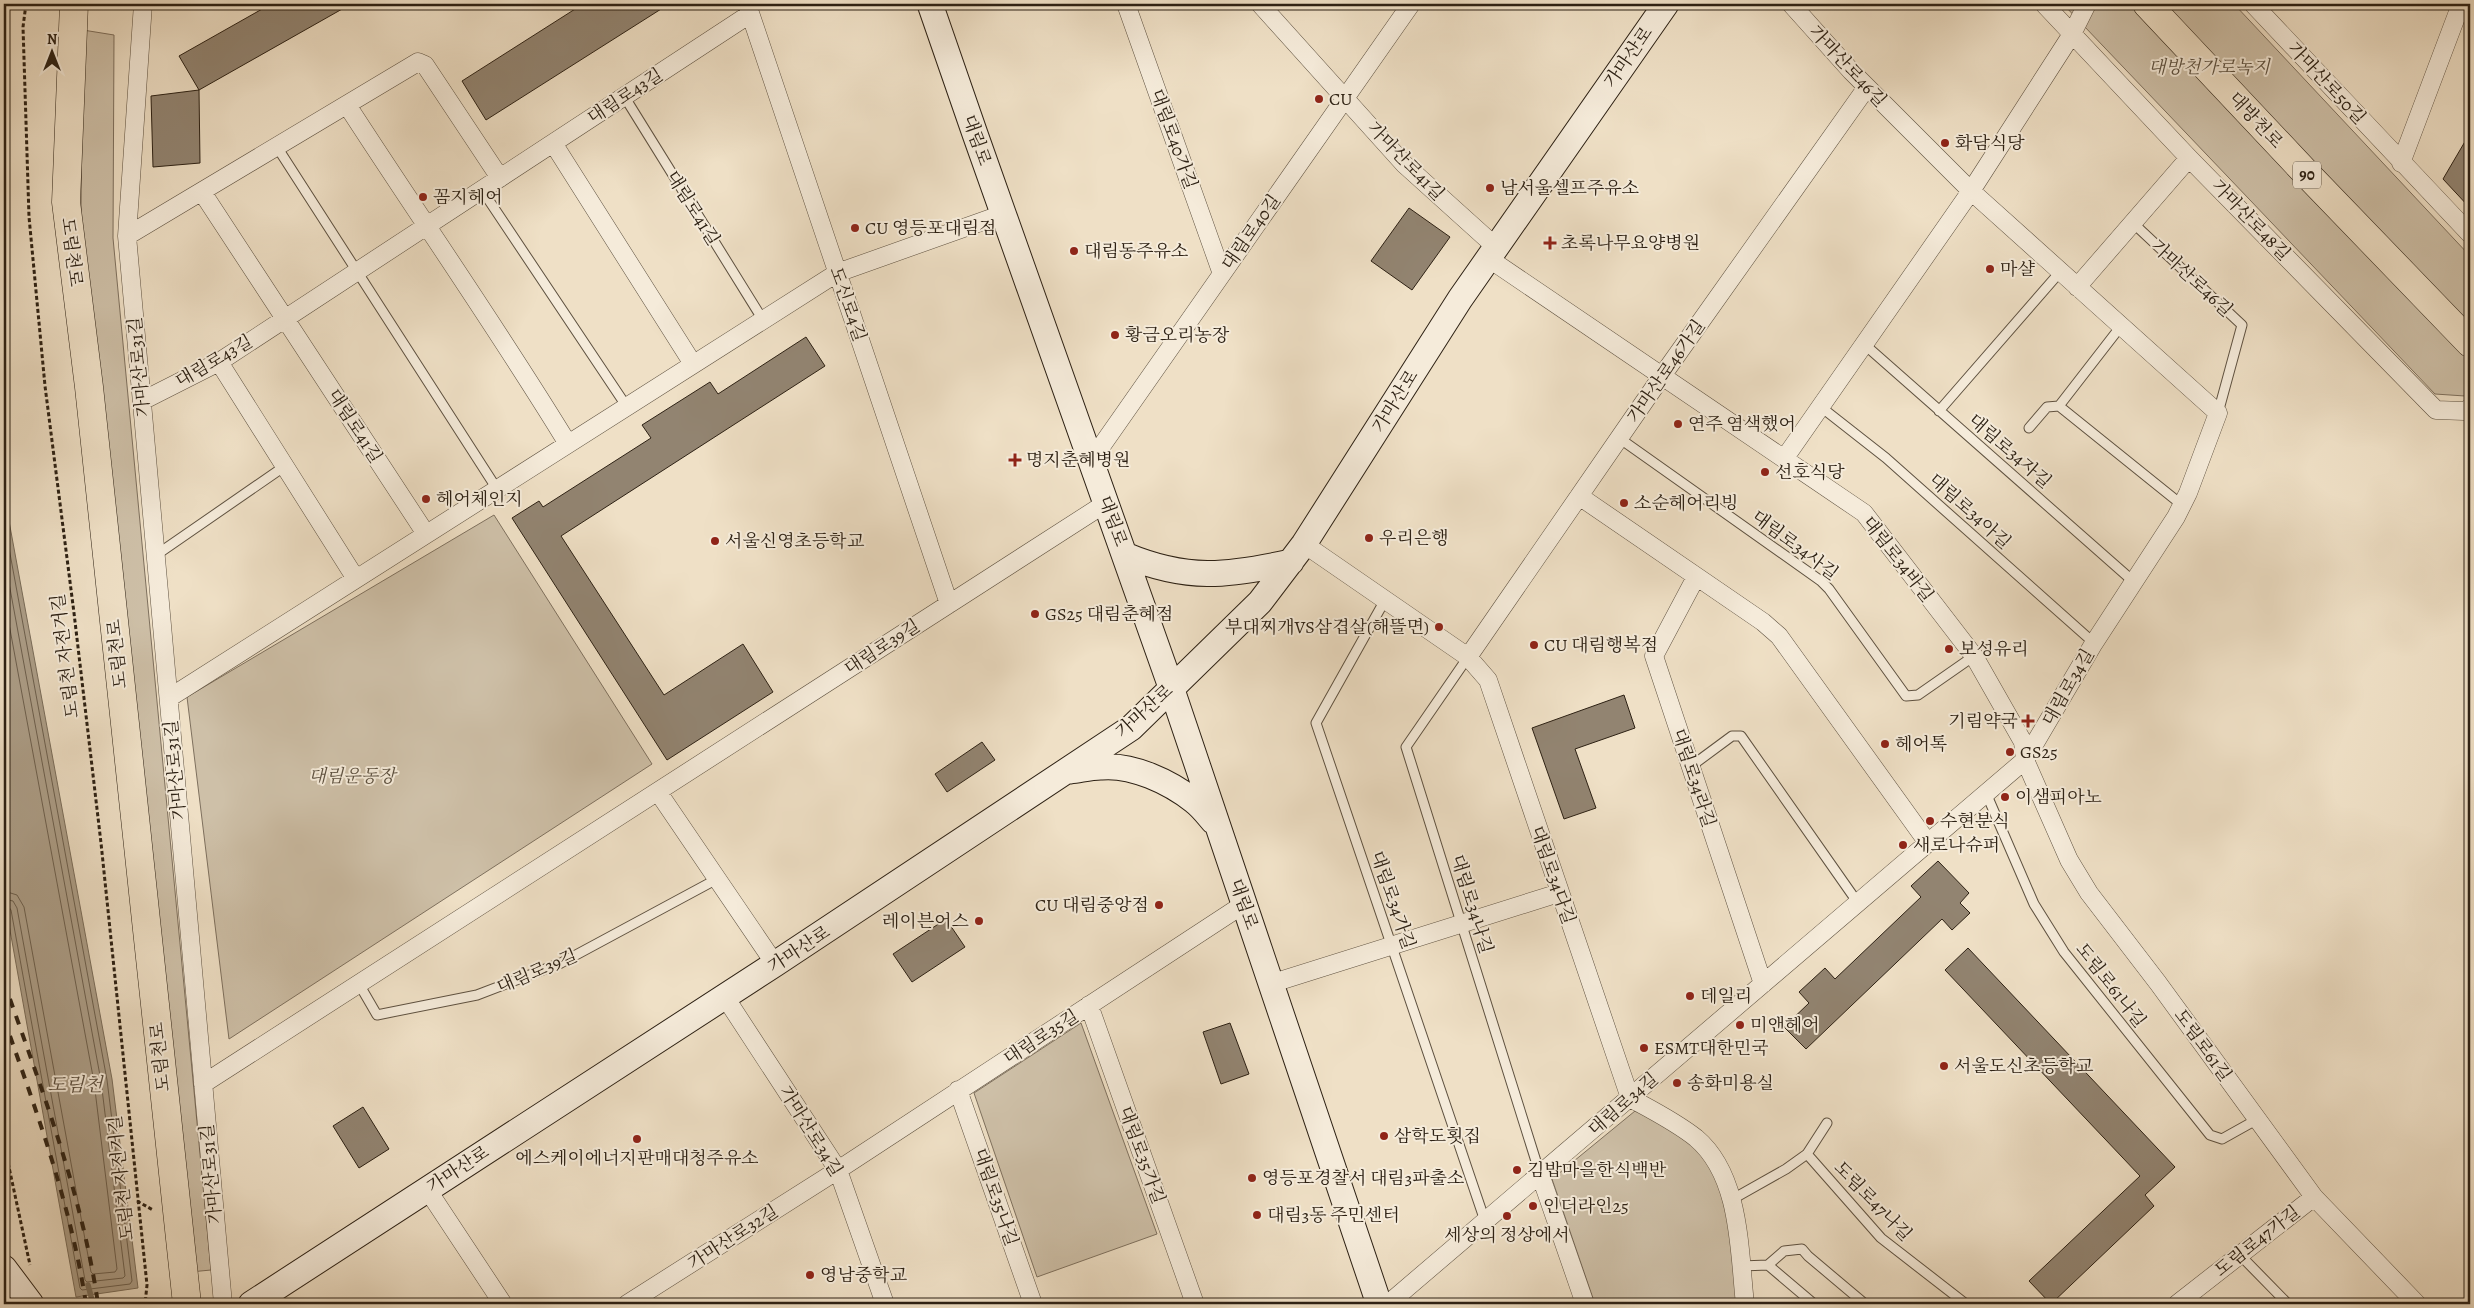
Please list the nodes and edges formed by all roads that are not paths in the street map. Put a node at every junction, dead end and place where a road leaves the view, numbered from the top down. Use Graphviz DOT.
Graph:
graph roads {
  1 [pos="74,4"];
  2 [pos="143,4"];
  3 [pos="930,4"];
  4 [pos="1126,4"];
  5 [pos="1260,4"];
  6 [pos="1411,4"];
  7 [pos="1666,4"];
  8 [pos="1791,4"];
  9 [pos="2044,4"];
  10 [pos="2087,4"];
  11 [pos="2147,4"];
  12 [pos="2253,4"];
  13 [pos="2461,4"];
  14 [pos="749,9"];
  15 [pos="2072,34"];
  16 [pos="1867,87"];
  17 [pos="624,96"];
  18 [pos="1346,97"];
  19 [pos="347,104"];
  20 [pos="553,143"];
  21 [pos="277,147"];
  22 [pos="2189,158"];
  23 [pos="2401,163"];
  24 [pos="500,178"];
  25 [pos="482,190"];
  26 [pos="1971,191"];
  27 [pos="202,192"];
  28 [pos="1003,214"];
  29 [pos="2133,223"];
  30 [pos="425,226"];
  31 [pos="2470,234"];
  32 [pos="126,236"];
  33 [pos="1492,253"];
  34 [pos="357,271"];
  35 [pos="2060,272"];
  36 [pos="837,273"];
  37 [pos="1222,274"];
  38 [pos="2077,287"];
  39 [pos="284,318"];
  40 [pos="762,320"];
  41 [pos="2121,326"];
  42 [pos="2470,343"];
  43 [pos="1864,344"];
  44 [pos="218,362"];
  45 [pos="693,364"];
  46 [pos="1662,376"];
  47 [pos="142,401"];
  48 [pos="2059,406"];
  49 [pos="627,407"];
  50 [pos="1821,407"];
  51 [pos="2470,408"];
  52 [pos="1939,411"];
  53 [pos="2218,413"];
  54 [pos="2029,428"];
  55 [pos="1619,438"];
  56 [pos="568,444"];
  57 [pos="1784,459"];
  58 [pos="1091,461"];
  59 [pos="285,466"];
  60 [pos="497,489"];
  61 [pos="1579,496"];
  62 [pos="1106,502"];
  63 [pos="2182,505"];
  64 [pos="426,534"];
  65 [pos="162,551"];
  66 [pos="1298,553"];
  67 [pos="1125,555"];
  68 [pos="1696,577"];
  69 [pos="356,579"];
  70 [pos="2134,582"];
  71 [pos="1385,600"];
  72 [pos="948,604"];
  73 [pos="2094,644"];
  74 [pos="1974,656"];
  75 [pos="1468,657"];
  76 [pos="1171,687"];
  77 [pos="169,698"];
  78 [pos="2026,760"];
  79 [pos="1690,767"];
  80 [pos="1065,772"];
  81 [pos="658,792"];
  82 [pos="1986,793"];
  83 [pos="1217,826"];
  84 [pos="1928,843"];
  85 [pos="717,879"];
  86 [pos="1559,893"];
  87 [pos="1858,903"];
  88 [pos="1244,904"];
  89 [pos="1462,924"];
  90 [pos="1391,946"];
  91 [pos="775,964"];
  92 [pos="358,984"];
  93 [pos="1270,984"];
  94 [pos="1763,984"];
  95 [pos="725,997"];
  96 [pos="1089,1005"];
  97 [pos="203,1084"];
  98 [pos="958,1090"];
  99 [pos="1630,1098"];
  100 [pos="2256,1120"];
  101 [pos="1827,1123"];
  102 [pos="1806,1154"];
  103 [pos="838,1170"];
  104 [pos="1540,1174"];
  105 [pos="427,1189"];
  106 [pos="2314,1197"];
  107 [pos="1731,1200"];
  108 [pos="1485,1221"];
  109 [pos="2240,1255"];
  110 [pos="1768,1265"];
  111 [pos="1741,1266"];
  112 [pos="4,1268"];
  113 [pos="31,1304"];
  114 [pos="187,1304"];
  115 [pos="223,1304"];
  116 [pos="251,1304"];
  117 [pos="503,1304"];
  118 [pos="627,1304"];
  119 [pos="885,1304"];
  120 [pos="1033,1304"];
  121 [pos="1195,1304"];
  122 [pos="1379,1304"];
  123 [pos="1388,1304"];
  124 [pos="1585,1304"];
  125 [pos="1745,1304"];
  126 [pos="1814,1304"];
  127 [pos="1865,1304"];
  128 [pos="1966,1304"];
  129 [pos="2177,1304"];
  130 [pos="2288,1304"];
  131 [pos="2417,1304"];
  1 -- 114 [label="main road, 도림천로"];
  2 -- 32 [label="street, 가마산로31길"];
  3 -- 28 [label="main road, 대림로"];
  4 -- 37 [label="street, 대림로40가길"];
  5 -- 18 [label="street, 가마산로41길"];
  6 -- 18 [label="street, 대림로40길"];
  7 -- 33 [label="main road, 가마산로"];
  8 -- 16 [label="street, 가마산로46길"];
  9 -- 15 [label="street, 가마산로48길"];
  10 -- 15 [label="street"];
  11 -- 42 [label="main road, 대방천로 / 90"];
  12 -- 23 [label="street, 가마산로50길"];
  13 -- 23 [label="street"];
  14 -- 17 [label="street, 대림로43길"];
  14 -- 36 [label="street, 도신로4길"];
  15 -- 22 [label="street, 가마산로48길"];
  15 -- 26 [label="street"];
  16 -- 26 [label="street, 가마산로46길"];
  16 -- 46 [label="street, 가마산로46가길"];
  17 -- 20 [label="street, 대림로43길"];
  17 -- 40 [label="lane, 대림로41길"];
  18 -- 33 [label="street, 가마산로41길"];
  18 -- 37 [label="street, 대림로40길"];
  19 -- 21 [label="street"];
  19 -- 24 [label="street"];
  19 -- 30 [label="street"];
  20 -- 24 [label="street, 대림로43길"];
  20 -- 45 [label="street"];
  21 -- 27 [label="street"];
  21 -- 34 [label="lane"];
  22 -- 29 [label="street"];
  22 -- 51 [label="street, 가마산로48길"];
  23 -- 31 [label="street, 가마산로50길"];
  24 -- 25 [label="street, 대림로43길"];
  25 -- 30 [label="street, 대림로43길"];
  25 -- 49 [label="lane"];
  26 -- 35 [label="street, 가마산로46길"];
  26 -- 43 [label="street"];
  27 -- 32 [label="street"];
  27 -- 39 [label="street"];
  28 -- 36 [label="street"];
  28 -- 58 [label="main road, 대림로"];
  29 -- 38 [label="street"];
  29 -- 53 [label="lane, 가마산로46길"];
  30 -- 34 [label="street, 대림로43길"];
  30 -- 56 [label="street"];
  32 -- 47 [label="street, 가마산로31길"];
  33 -- 46 [label="street"];
  33 -- 66 [label="main road, 가마산로"];
  34 -- 39 [label="street, 대림로43길"];
  34 -- 60 [label="lane"];
  35 -- 38 [label="street, 가마산로46길"];
  35 -- 52 [label="lane"];
  36 -- 40 [label="street"];
  36 -- 72 [label="street, 도신로4길"];
  37 -- 58 [label="street, 대림로40길"];
  38 -- 41 [label="street, 가마산로46길"];
  39 -- 44 [label="street, 대림로43길"];
  39 -- 64 [label="street, 대림로41길"];
  40 -- 45 [label="street"];
  41 -- 48 [label="lane"];
  41 -- 53 [label="street, 가마산로46길"];
  43 -- 50 [label="street"];
  43 -- 52 [label="lane, 대림로34자길"];
  44 -- 47 [label="street, 대림로43길"];
  44 -- 59 [label="street"];
  45 -- 49 [label="street"];
  46 -- 55 [label="street, 가마산로46가길"];
  46 -- 57 [label="street, 대림로34바길"];
  47 -- 77 [label="street, 가마산로31길"];
  48 -- 54 [label="lane"];
  48 -- 63 [label="lane"];
  49 -- 56 [label="street"];
  50 -- 57 [label="street"];
  50 -- 73 [label="lane, 대림로34아길"];
  52 -- 70 [label="lane, 대림로34자길"];
  53 -- 63 [label="street, 대림로34길"];
  55 -- 61 [label="street, 가마산로46가길"];
  55 -- 74 [label="lane, 대림로34사길"];
  56 -- 60 [label="street"];
  57 -- 74 [label="street, 대림로34바길"];
  58 -- 62 [label="main road, 대림로"];
  59 -- 65 [label="lane"];
  59 -- 69 [label="street"];
  60 -- 64 [label="street"];
  61 -- 68 [label="street"];
  61 -- 75 [label="street, 가마산로46가길"];
  62 -- 67 [label="main road, 대림로"];
  62 -- 72 [label="street, 대림로39길"];
  63 -- 70 [label="street, 대림로34길"];
  64 -- 69 [label="street"];
  66 -- 67 [label="main road"];
  66 -- 71 [label="street"];
  66 -- 76 [label="main road, 가마산로"];
  67 -- 76 [label="main road, 대림로"];
  68 -- 79 [label="street, 대림로34라길"];
  68 -- 84 [label="street"];
  69 -- 77 [label="street"];
  70 -- 73 [label="street, 대림로34길"];
  71 -- 75 [label="street"];
  71 -- 90 [label="lane, 대림로34가길"];
  72 -- 81 [label="street, 대림로39길"];
  73 -- 78 [label="street, 대림로34길"];
  74 -- 78 [label="street, 대림로34바길"];
  75 -- 86 [label="street, 대림로34다길"];
  75 -- 89 [label="lane, 대림로34나길"];
  76 -- 80 [label="main road, 가마산로"];
  76 -- 83 [label="main road, 대림로"];
  77 -- 97 [label="street, 가마산로31길"];
  78 -- 82 [label="street, 대림로34길"];
  78 -- 100 [label="street, 도림로61길"];
  79 -- 87 [label="lane"];
  79 -- 94 [label="street, 대림로34라길"];
  80 -- 83 [label="main road"];
  80 -- 91 [label="main road, 가마산로"];
  81 -- 85 [label="street"];
  81 -- 92 [label="street, 대림로39길"];
  82 -- 84 [label="street, 대림로34길"];
  82 -- 100 [label="lane, 도림로61나길"];
  83 -- 88 [label="main road, 대림로"];
  84 -- 87 [label="street, 대림로34길"];
  85 -- 91 [label="street"];
  85 -- 92 [label="lane, 대림로39길"];
  86 -- 89 [label="street"];
  86 -- 99 [label="street, 대림로34다길"];
  87 -- 94 [label="street, 대림로34길"];
  88 -- 93 [label="main road, 대림로"];
  88 -- 96 [label="street, 대림로35길"];
  89 -- 90 [label="street"];
  89 -- 104 [label="lane, 대림로34나길"];
  90 -- 93 [label="street"];
  90 -- 108 [label="lane, 대림로34가길"];
  91 -- 95 [label="main road, 가마산로"];
  92 -- 97 [label="street, 대림로39길"];
  93 -- 122 [label="main road, 대림로"];
  94 -- 99 [label="street, 대림로34길"];
  95 -- 103 [label="street, 가마산로34길"];
  95 -- 105 [label="main road, 가마산로"];
  96 -- 98 [label="street, 대림로35길"];
  96 -- 121 [label="street, 대림로35가길"];
  97 -- 115 [label="street, 가마산로31길"];
  98 -- 103 [label="street, 대림로35길"];
  98 -- 120 [label="street, 대림로35나길"];
  99 -- 104 [label="street, 대림로34길"];
  99 -- 107 [label="street"];
  100 -- 106 [label="street, 도림로61길"];
  101 -- 102 [label="lane"];
  102 -- 107 [label="lane"];
  102 -- 128 [label="lane, 도림로47나길"];
  103 -- 118 [label="street, 가마산로32길"];
  103 -- 119 [label="street, 가마산로34길"];
  104 -- 108 [label="street, 대림로34길"];
  104 -- 124 [label="street"];
  105 -- 116 [label="main road, 가마산로"];
  105 -- 117 [label="street"];
  106 -- 109 [label="street, 도림로47가길"];
  106 -- 131 [label="street, 도림로61길"];
  107 -- 111 [label="street"];
  108 -- 123 [label="street, 대림로34길"];
  109 -- 129 [label="street, 도림로47가길"];
  109 -- 130 [label="lane"];
  110 -- 111 [label="lane"];
  110 -- 126 [label="lane"];
  110 -- 127 [label="lane"];
  111 -- 125 [label="street"];
  112 -- 113 [label="main road"];
}
